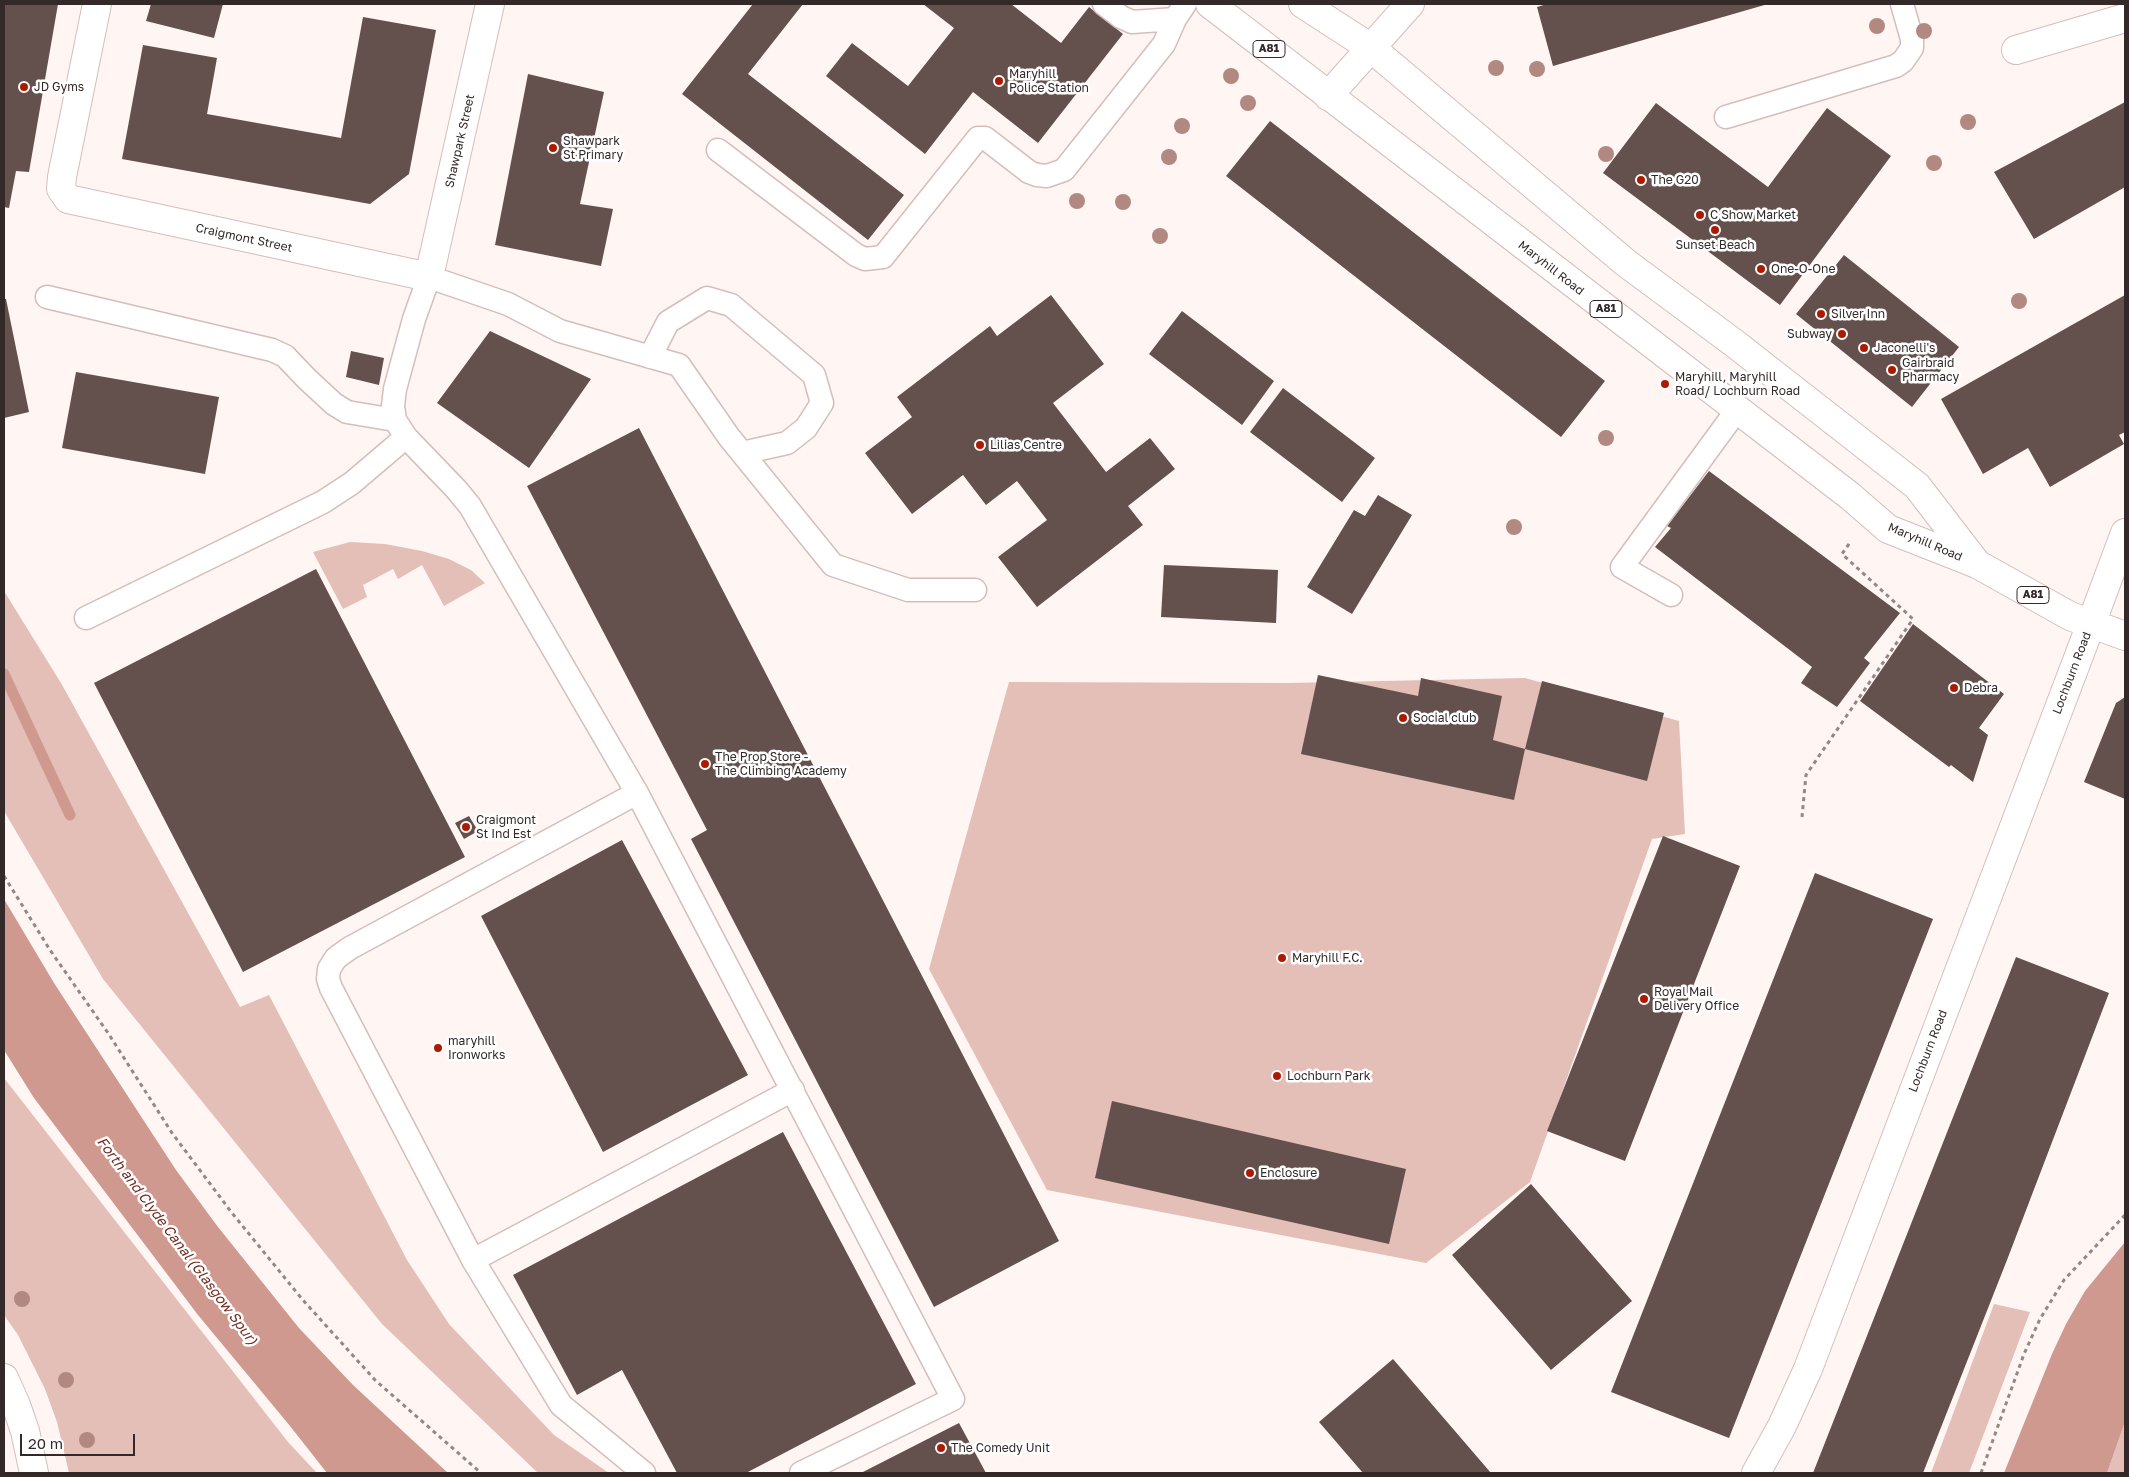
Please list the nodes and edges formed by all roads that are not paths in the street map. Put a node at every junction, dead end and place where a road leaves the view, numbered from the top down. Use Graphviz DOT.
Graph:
graph roads {
  1 [pos="97,4"];
  2 [pos="490,4"];
  3 [pos="1104,4"];
  4 [pos="1210,4"];
  5 [pos="1303,4"];
  6 [pos="1410,4"];
  7 [pos="1902,4"];
  8 [pos="1180,11"];
  9 [pos="2125,18"];
  10 [pos="1371,48"];
  11 [pos="2016,50"];
  12 [pos="1328,96"];
  13 [pos="1726,117"];
  14 [pos="718,150"];
  15 [pos="429,277"];
  16 [pos="47,297"];
  17 [pos="650,357"];
  18 [pos="1737,410"];
  19 [pos="401,428"];
  20 [pos="742,452"];
  21 [pos="2125,533"];
  22 [pos="1977,564"];
  23 [pos="975,590"];
  24 [pos="1671,596"];
  25 [pos="86,618"];
  26 [pos="2091,624"];
  27 [pos="2125,636"];
  28 [pos="637,793"];
  29 [pos="793,1090"];
  30 [pos="473,1260"];
  31 [pos="4,1378"];
  32 [pos="34,1473"];
  33 [pos="644,1473"];
  34 [pos="801,1473"];
  35 [pos="1756,1473"];
  1 -- 15 [label="street, Craigmont Street"];
  2 -- 15 [label="street, Shawpark Street"];
  3 -- 8 [label="lane"];
  4 -- 12 [label="street, Maryhill Road / A81"];
  5 -- 10 [label="street, Maryhill Road / A81"];
  6 -- 10 [label="street"];
  7 -- 13 [label="lane"];
  8 -- 14 [label="lane"];
  9 -- 11 [label="street"];
  10 -- 12 [label="street"];
  10 -- 22 [label="street, Maryhill Road / A81"];
  12 -- 18 [label="street, Maryhill Road / A81"];
  15 -- 17 [label="lane"];
  15 -- 19 [label="lane"];
  16 -- 19 [label="lane"];
  17 -- 20 [label="lane"];
  17 -- 20 [label="lane"];
  18 -- 22 [label="street, Maryhill Road / A81"];
  18 -- 24 [label="lane"];
  19 -- 25 [label="lane"];
  19 -- 28 [label="lane"];
  20 -- 23 [label="lane"];
  21 -- 26 [label="street, Lochburn Road"];
  22 -- 26 [label="street, Maryhill Road / A81"];
  26 -- 27 [label="street, Maryhill Road / A81"];
  26 -- 35 [label="street, Lochburn Road"];
  28 -- 29 [label="lane"];
  28 -- 30 [label="lane"];
  29 -- 30 [label="lane"];
  29 -- 34 [label="lane"];
  30 -- 33 [label="lane"];
  31 -- 32 [label="street"];
}
